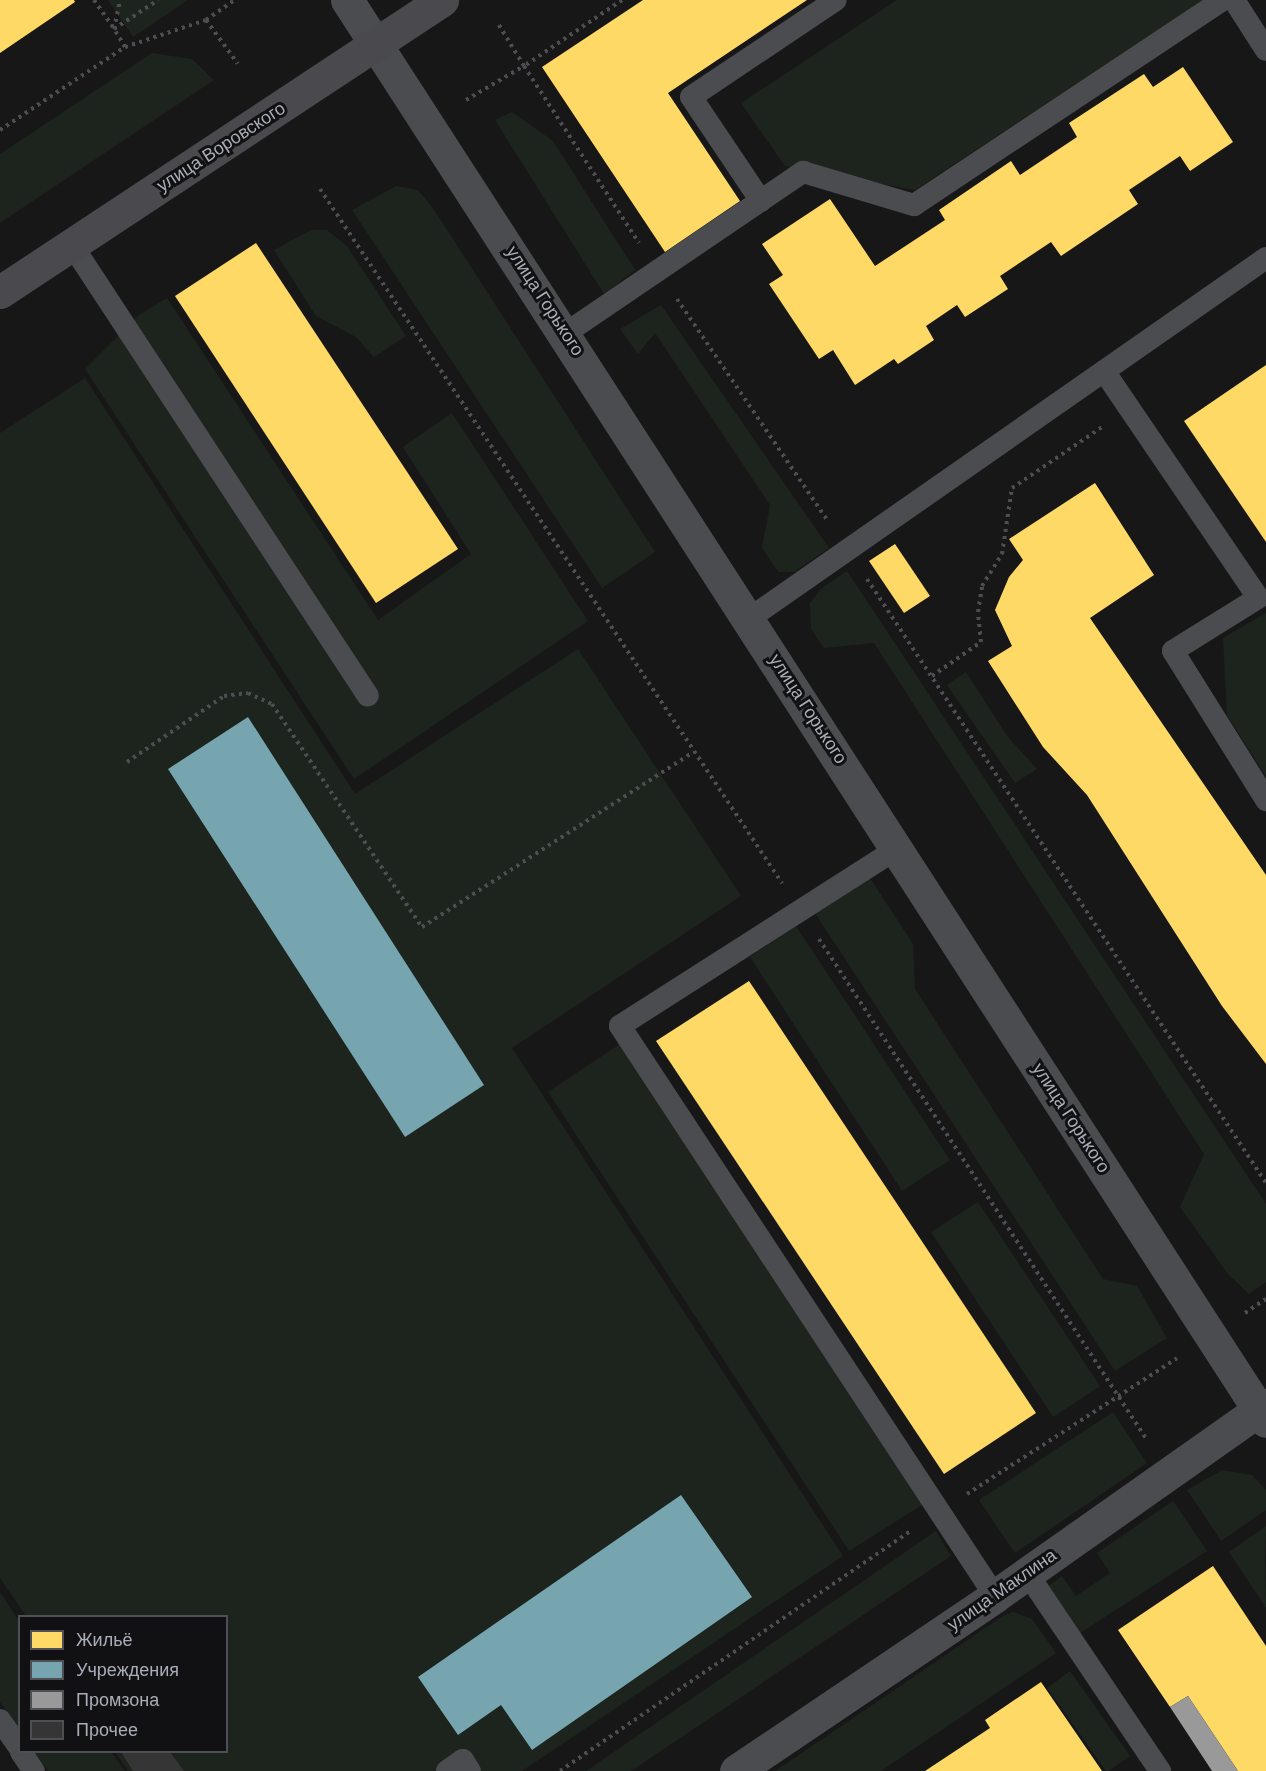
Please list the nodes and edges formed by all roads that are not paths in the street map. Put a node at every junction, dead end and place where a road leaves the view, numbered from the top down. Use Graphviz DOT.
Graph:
graph roads {
  1 [pos="348,0"];
  2 [pos="442,0"];
  3 [pos="836,0"];
  4 [pos="1222,0"];
  5 [pos="1234,0"];
  6 [pos="376,43"];
  7 [pos="1266,50"];
  8 [pos="760,201"];
  9 [pos="72,245"];
  10 [pos="1266,258"];
  11 [pos="0,292"];
  12 [pos="566,333"];
  13 [pos="1104,370"];
  14 [pos="1262,599"];
  15 [pos="750,618"];
  16 [pos="368,696"];
  17 [pos="1266,800"];
  18 [pos="898,848"];
  19 [pos="1264,1412"];
  20 [pos="1027,1573"];
  21 [pos="995,1596"];
  22 [pos="0,1720"];
  23 [pos="18,1747"];
  24 [pos="22,1753"];
  25 [pos="34,1771"];
  26 [pos="447,1771"];
  27 [pos="470,1771"];
  28 [pos="736,1771"];
  29 [pos="1160,1771"];
  1 -- 6 [label="street, улица Горького"];
  2 -- 6 [label="main road, улица Воровского"];
  3 -- 8 [label="lane"];
  4 -- 8 [label="lane"];
  5 -- 7 [label="lane"];
  6 -- 9 [label="main road, улица Воровского"];
  6 -- 12 [label="street, улица Горького"];
  8 -- 12 [label="lane"];
  9 -- 11 [label="main road, улица Воровского"];
  9 -- 16 [label="lane"];
  10 -- 13 [label="lane"];
  12 -- 15 [label="street, улица Горького"];
  13 -- 14 [label="lane"];
  13 -- 15 [label="lane"];
  14 -- 17 [label="lane"];
  15 -- 18 [label="street, улица Горького"];
  18 -- 19 [label="street, улица Горького"];
  18 -- 21 [label="lane"];
  19 -- 20 [label="street, улица Маклина"];
  20 -- 21 [label="street, улица Маклина"];
  20 -- 29 [label="lane"];
  21 -- 28 [label="street, улица Маклина"];
  22 -- 23 [label="lane"];
  24 -- 25 [label="lane"];
  26 -- 27 [label="lane"];
}
